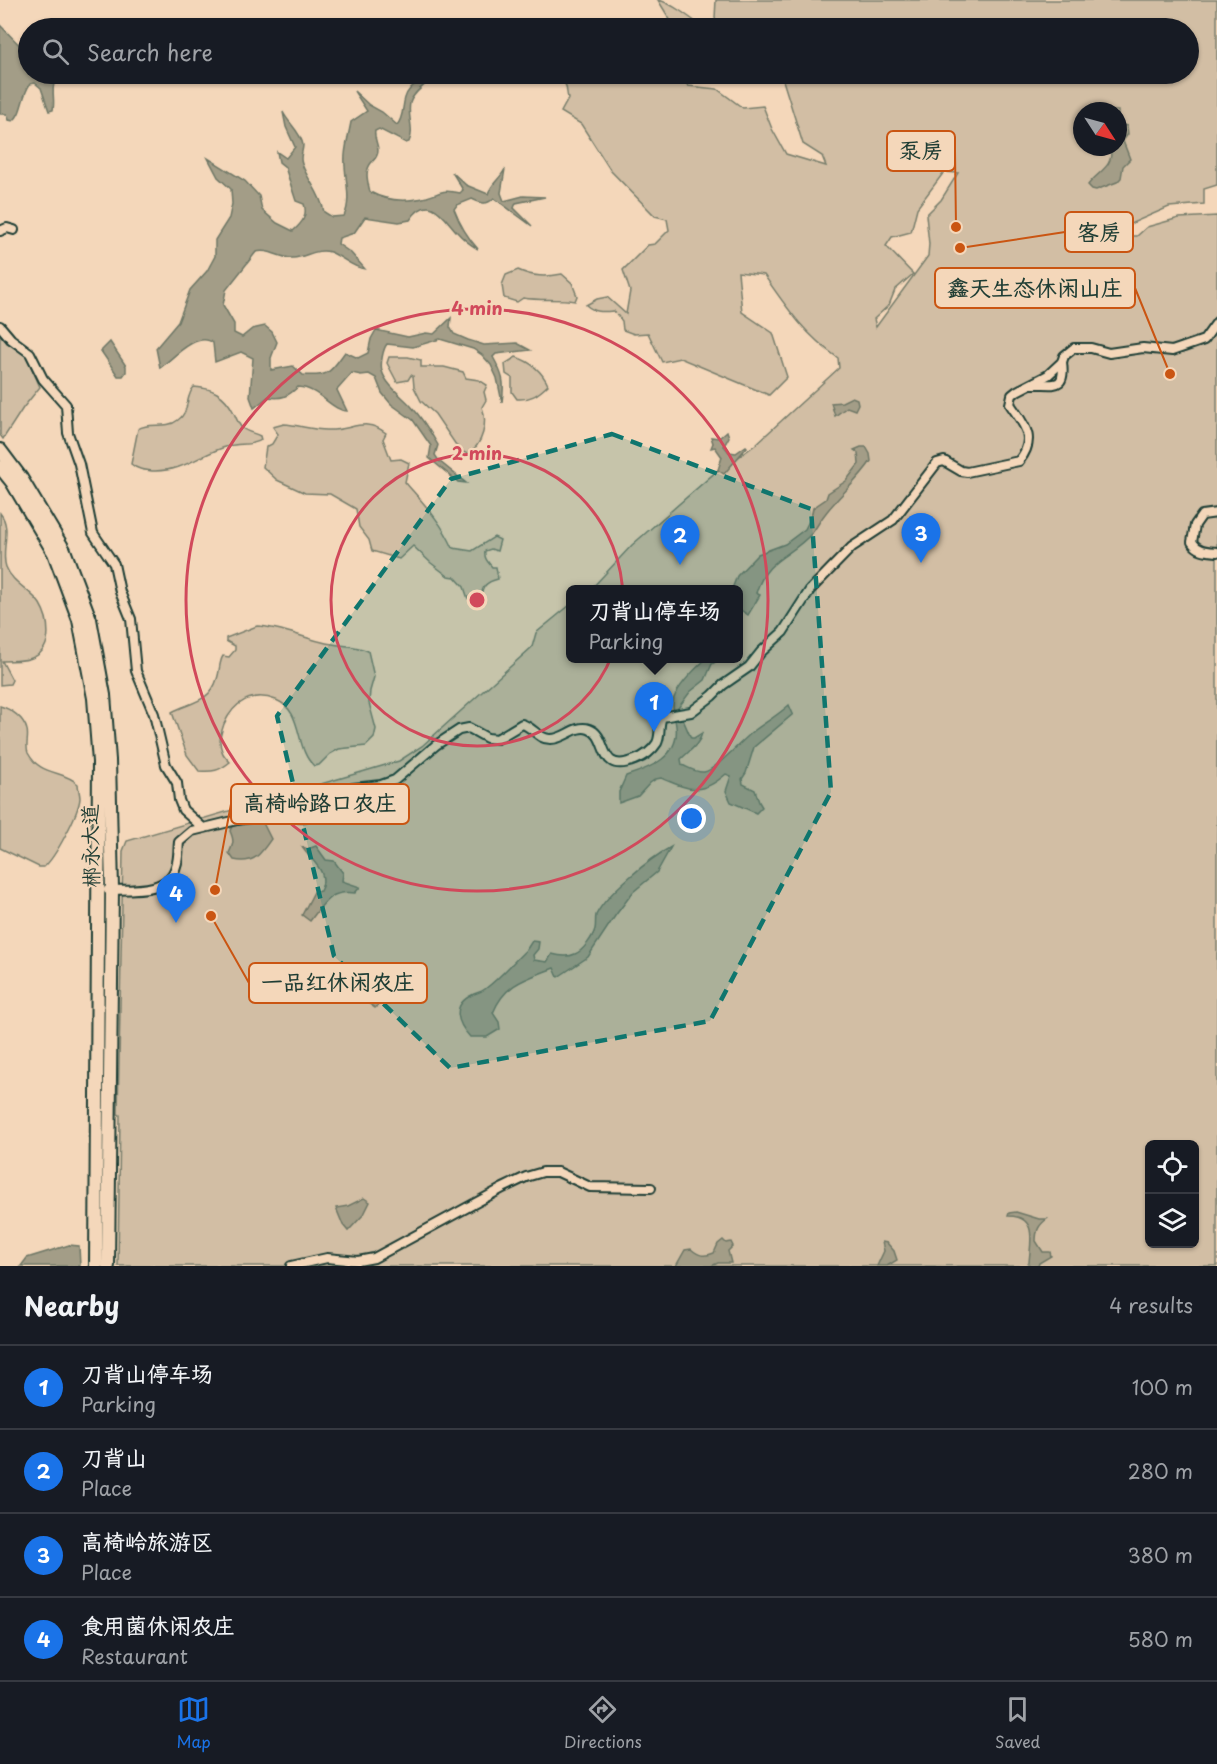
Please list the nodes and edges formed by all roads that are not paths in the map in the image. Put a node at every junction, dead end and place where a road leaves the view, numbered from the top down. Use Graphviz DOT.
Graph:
graph roads {
  1 [pos="14,230"];
  2 [pos="0,231"];
  3 [pos="1217,315"];
  4 [pos="1216,323"];
  5 [pos="0,326"];
  6 [pos="1062,362"];
  7 [pos="1029,384"];
  8 [pos="0,450"];
  9 [pos="0,467"];
  10 [pos="1217,513"];
  11 [pos="1217,552"];
  12 [pos="202,827"];
  13 [pos="99,890"];
  14 [pos="112,890"];
  15 [pos="651,1188"];
  16 [pos="96,1266"];
  17 [pos="108,1266"];
  18 [pos="291,1266"];
  1 -- 2 [label="street"];
  3 -- 4 [label="street"];
  4 -- 6 [label="street"];
  5 -- 12 [label="street"];
  6 -- 7 [label="street"];
  6 -- 7 [label="street"];
  7 -- 12 [label="street"];
  8 -- 14 [label="highway, 郴永大道"];
  9 -- 13 [label="highway, 郴永大道"];
  10 -- 11 [label="street"];
  12 -- 14 [label="street"];
  13 -- 14 [label="street"];
  13 -- 16 [label="highway, 郴永大道"];
  14 -- 17 [label="highway, 郴永大道"];
  15 -- 18 [label="street"];
}
